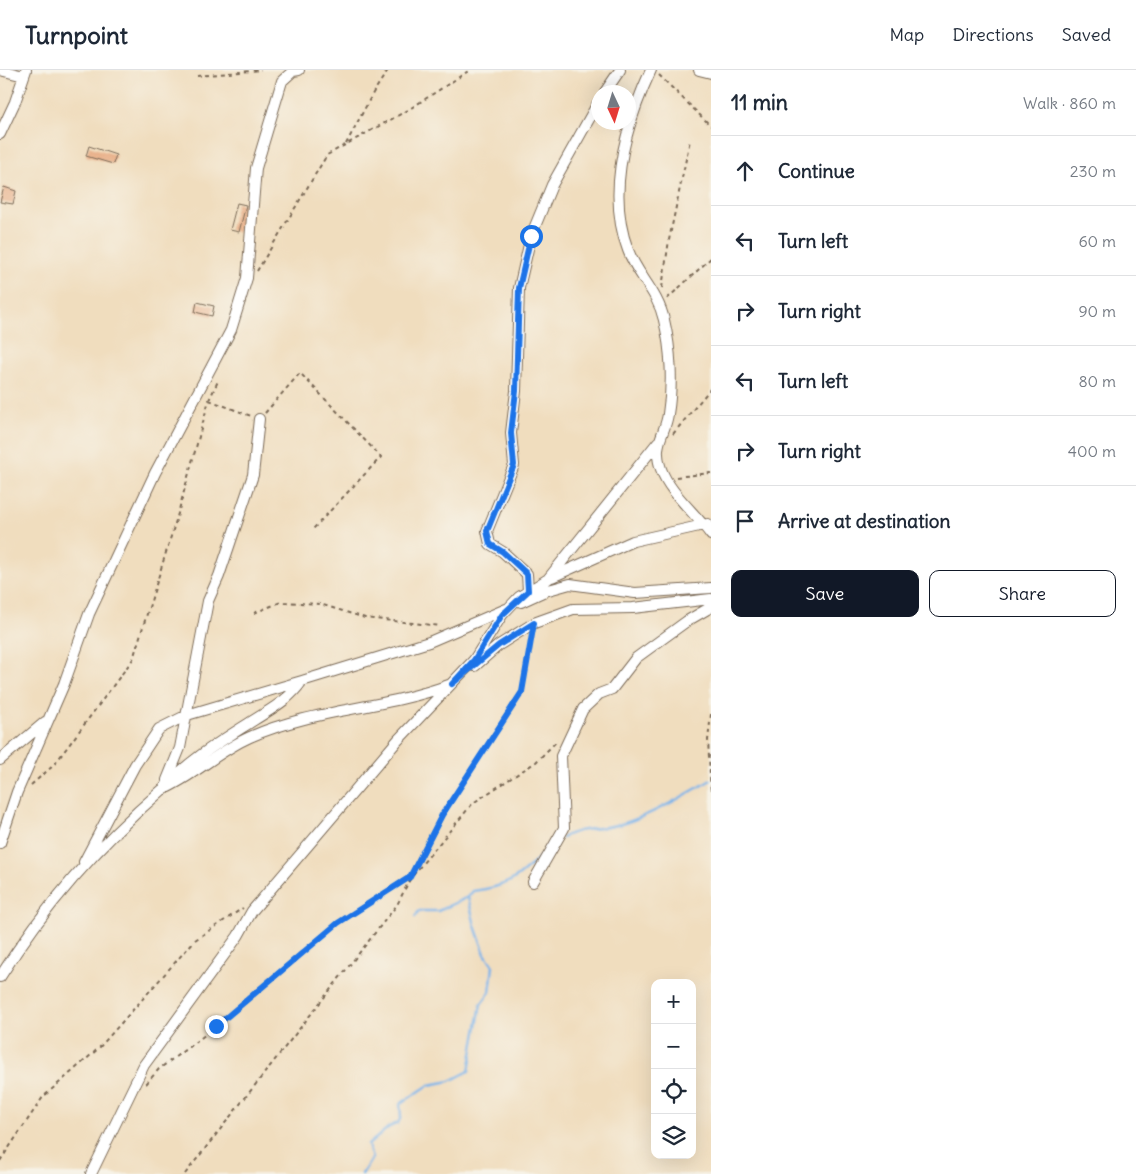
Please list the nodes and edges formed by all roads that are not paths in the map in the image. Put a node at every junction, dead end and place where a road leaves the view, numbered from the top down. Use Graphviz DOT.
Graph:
graph roads {
  1 [pos="0,70"];
  2 [pos="299,70"];
  3 [pos="620,70"];
  4 [pos="652,70"];
  5 [pos="699,70"];
  6 [pos="25,73"];
  7 [pos="711,73"];
  8 [pos="610,85"];
  9 [pos="591,115"];
  10 [pos="0,134"];
  11 [pos="259,420"];
  12 [pos="658,442"];
  13 [pos="707,524"];
  14 [pos="711,535"];
  15 [pos="548,579"];
  16 [pos="711,588"];
  17 [pos="528,591"];
  18 [pos="711,599"];
  19 [pos="511,606"];
  20 [pos="711,607"];
  21 [pos="302,681"];
  22 [pos="452,684"];
  23 [pos="187,715"];
  24 [pos="47,719"];
  25 [pos="0,760"];
  26 [pos="162,790"];
  27 [pos="0,843"];
  28 [pos="79,871"];
  29 [pos="533,882"];
  30 [pos="0,977"];
  31 [pos="91,1174"];
  1 -- 6 [label="street"];
  2 -- 24 [label="street"];
  3 -- 8 [label="street"];
  4 -- 12 [label="street"];
  5 -- 7 [label="street"];
  6 -- 10 [label="street"];
  9 -- 17 [label="street"];
  11 -- 23 [label="street"];
  12 -- 13 [label="street"];
  12 -- 15 [label="street"];
  13 -- 14 [label="street"];
  13 -- 15 [label="street"];
  15 -- 17 [label="street"];
  16 -- 19 [label="street"];
  17 -- 19 [label="street"];
  18 -- 22 [label="street"];
  19 -- 21 [label="street"];
  19 -- 22 [label="street"];
  20 -- 29 [label="street"];
  21 -- 23 [label="street"];
  21 -- 26 [label="street"];
  22 -- 26 [label="street"];
  22 -- 31 [label="street"];
  23 -- 26 [label="street"];
  23 -- 28 [label="street"];
  24 -- 25 [label="street"];
  24 -- 27 [label="street"];
  26 -- 28 [label="street"];
  28 -- 30 [label="street"];
}
